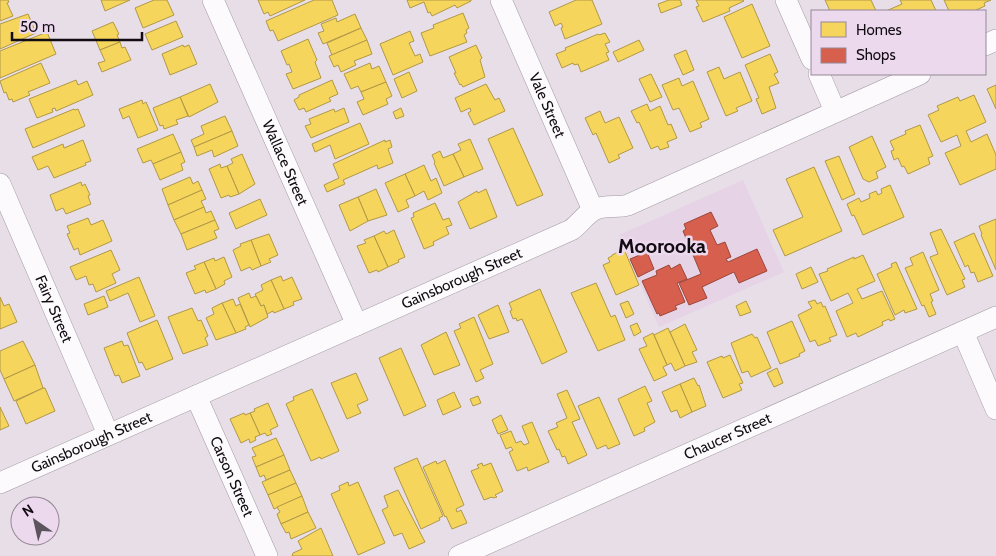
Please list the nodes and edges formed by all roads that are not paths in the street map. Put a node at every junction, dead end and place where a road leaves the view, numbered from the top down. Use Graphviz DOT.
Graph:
graph roads {
  1 [pos="213,0"];
  2 [pos="501,0"];
  3 [pos="786,0"];
  4 [pos="811,57"];
  5 [pos="819,75"];
  6 [pos="918,75"];
  7 [pos="835,111"];
  8 [pos="0,184"];
  9 [pos="593,210"];
  10 [pos="996,317"];
  11 [pos="357,325"];
  12 [pos="963,332"];
  13 [pos="196,396"];
  14 [pos="996,409"];
  15 [pos="108,434"];
  16 [pos="0,483"];
  17 [pos="267,556"];
  18 [pos="459,556"];
  1 -- 11 [label="street, Wallace Street"];
  2 -- 9 [label="street, Vale Street"];
  3 -- 4 [label="street"];
  5 -- 7 [label="street"];
  6 -- 7 [label="street"];
  7 -- 9 [label="street"];
  8 -- 15 [label="street, Fairy Street"];
  9 -- 11 [label="street, Gainsborough Street"];
  10 -- 12 [label="street, Chaucer Street"];
  11 -- 13 [label="street, Gainsborough Street"];
  12 -- 14 [label="street"];
  12 -- 18 [label="street, Chaucer Street"];
  13 -- 15 [label="street, Gainsborough Street"];
  13 -- 17 [label="street, Carson Street"];
  15 -- 16 [label="street, Gainsborough Street"];
}
